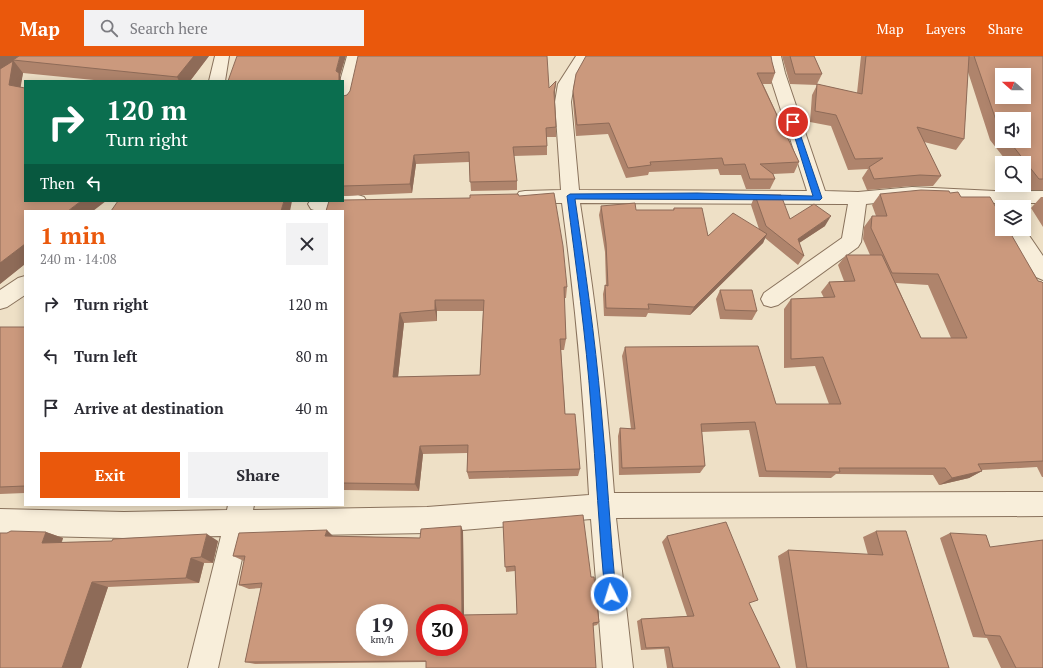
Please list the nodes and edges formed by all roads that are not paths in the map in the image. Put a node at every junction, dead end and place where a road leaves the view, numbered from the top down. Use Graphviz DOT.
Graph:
graph roads {
  1 [pos="222,56"];
  2 [pos="354,56"];
  3 [pos="774,56"];
  4 [pos="580,57"];
  5 [pos="218,80"];
  6 [pos="344,96"];
  7 [pos="570,196"];
  8 [pos="1043,197"];
  9 [pos="507,198"];
  10 [pos="818,198"];
  11 [pos="858,198"];
  12 [pos="1020,200"];
  13 [pos="372,202"];
  14 [pos="995,203"];
  15 [pos="317,205"];
  16 [pos="1020,236"];
  17 [pos="1043,272"];
  18 [pos="24,285"];
  19 [pos="771,299"];
  20 [pos="0,301"];
  21 [pos="1043,504"];
  22 [pos="602,506"];
  23 [pos="238,514"];
  24 [pos="0,522"];
  25 [pos="203,668"];
  26 [pos="618,668"];
  1 -- 5 [label="street"];
  2 -- 6 [label="street"];
  3 -- 10 [label="street"];
  4 -- 7 [label="street"];
  7 -- 9 [label="street"];
  7 -- 10 [label="street"];
  7 -- 22 [label="street"];
  8 -- 12 [label="street"];
  10 -- 11 [label="street"];
  11 -- 14 [label="street"];
  11 -- 19 [label="street"];
  13 -- 15 [label="street"];
  16 -- 17 [label="street"];
  18 -- 20 [label="street"];
  21 -- 22 [label="street"];
  22 -- 23 [label="street"];
  22 -- 26 [label="street"];
  23 -- 24 [label="street"];
  23 -- 25 [label="street"];
}
